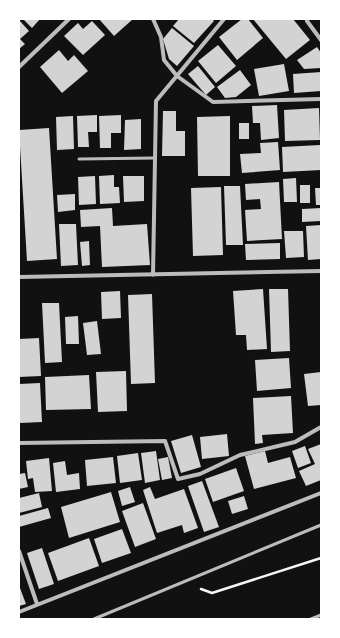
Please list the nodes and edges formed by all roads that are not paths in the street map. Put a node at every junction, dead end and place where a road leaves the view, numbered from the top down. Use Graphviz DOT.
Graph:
graph roads {
  1 [pos="69,19"];
  2 [pos="152,19"];
  3 [pos="224,19"];
  4 [pos="307,21"];
  5 [pos="321,40"];
  6 [pos="19,67"];
  7 [pos="177,76"];
  8 [pos="321,99"];
  9 [pos="155,158"];
  10 [pos="78,159"];
  11 [pos="321,271"];
  12 [pos="153,275"];
  13 [pos="19,277"];
  14 [pos="321,427"];
  15 [pos="19,443"];
  16 [pos="321,493"];
  17 [pos="321,525"];
  18 [pos="19,553"];
  19 [pos="37,604"];
  20 [pos="19,612"];
  21 [pos="321,615"];
  22 [pos="94,619"];
  23 [pos="311,619"];
  1 -- 6 [label="street"];
  2 -- 7 [label="street"];
  3 -- 7 [label="street"];
  4 -- 5 [label="street"];
  7 -- 8 [label="street"];
  7 -- 9 [label="street"];
  9 -- 10 [label="lane"];
  9 -- 12 [label="street"];
  11 -- 12 [label="street"];
  12 -- 13 [label="street"];
  14 -- 15 [label="street"];
  16 -- 19 [label="street"];
  17 -- 22 [label="lane"];
  18 -- 19 [label="street"];
  19 -- 20 [label="street"];
  21 -- 23 [label="lane"];
}
